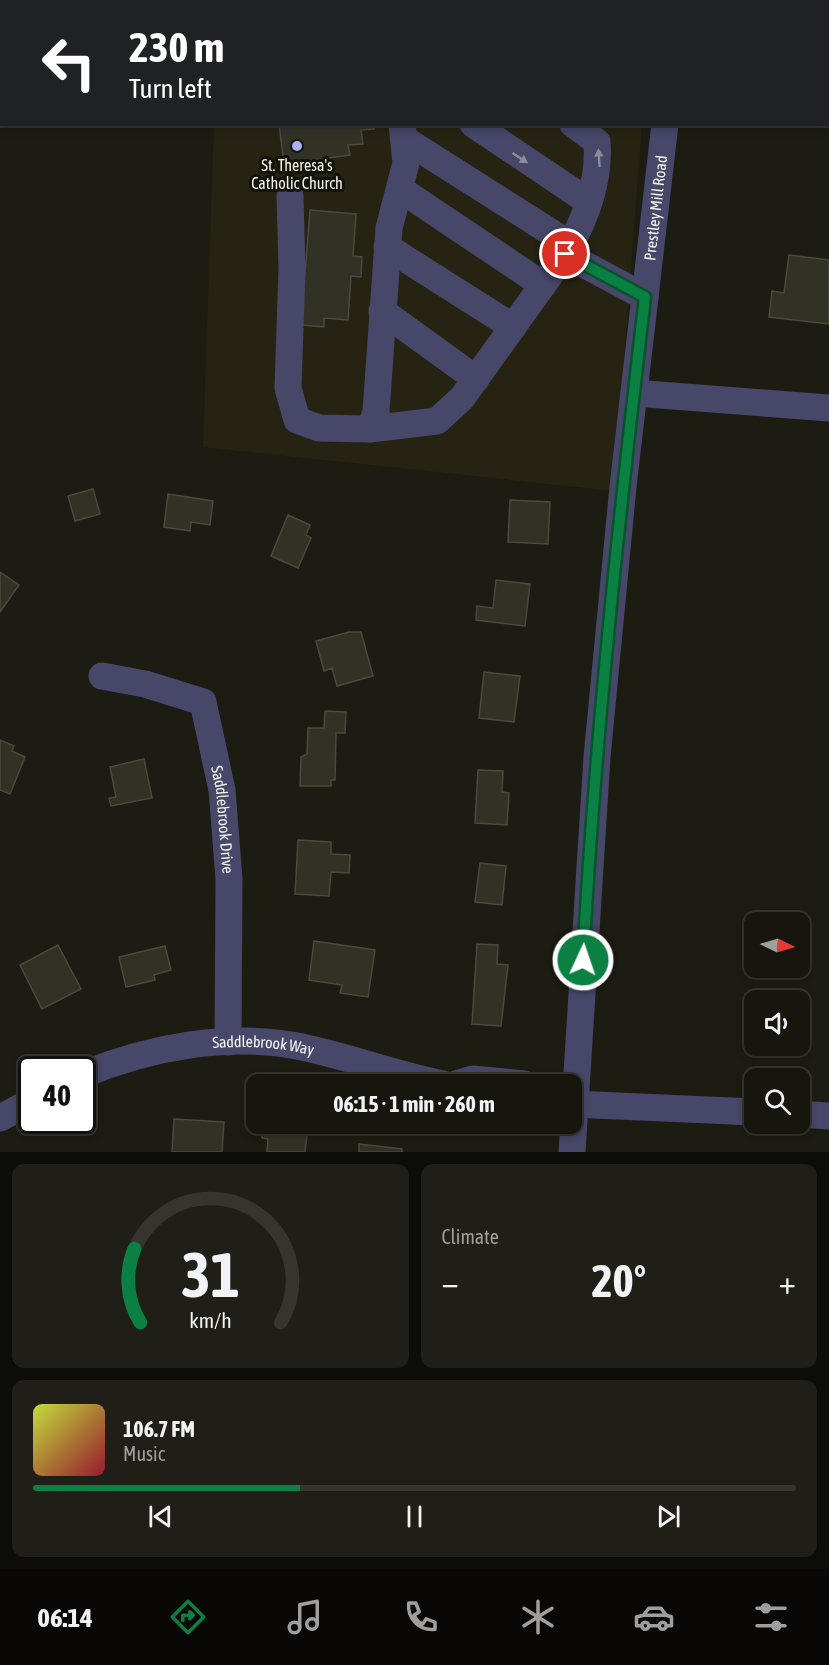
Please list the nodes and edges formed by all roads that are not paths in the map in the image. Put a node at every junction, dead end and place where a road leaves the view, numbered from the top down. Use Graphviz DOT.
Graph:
graph roads {
  1 [pos="475,126"];
  2 [pos="576,126"];
  3 [pos="665,126"];
  4 [pos="403,132"];
  5 [pos="400,189"];
  6 [pos="290,196"];
  7 [pos="589,202"];
  8 [pos="387,247"];
  9 [pos="568,249"];
  10 [pos="543,285"];
  11 [pos="645,297"];
  12 [pos="382,311"];
  13 [pos="513,327"];
  14 [pos="476,379"];
  15 [pos="634,393"];
  16 [pos="829,408"];
  17 [pos="369,429"];
  18 [pos="102,676"];
  19 [pos="228,1042"];
  20 [pos="96,1071"];
  21 [pos="405,1074"];
  22 [pos="575,1074"];
  23 [pos="582,1102"];
  24 [pos="18,1108"];
  25 [pos="744,1111"];
  26 [pos="810,1115"];
  27 [pos="829,1116"];
  28 [pos="0,1118"];
  29 [pos="572,1134"];
  30 [pos="572,1152"];
  1 -- 7 [label="street, one-way"];
  7 -- 2 [label="street, one-way"];
  3 -- 11 [label="street, Prestley Mill Road"];
  4 -- 5 [label="street"];
  4 -- 9 [label="street"];
  5 -- 8 [label="street"];
  5 -- 10 [label="street"];
  6 -- 17 [label="street"];
  7 -- 9 [label="street"];
  8 -- 12 [label="street"];
  8 -- 13 [label="street"];
  9 -- 10 [label="street"];
  9 -- 11 [label="street"];
  10 -- 13 [label="street"];
  11 -- 15 [label="street, Prestley Mill Road"];
  12 -- 14 [label="street"];
  12 -- 17 [label="street"];
  13 -- 14 [label="street"];
  14 -- 17 [label="street"];
  15 -- 16 [label="street"];
  15 -- 22 [label="street, Prestley Mill Road"];
  18 -- 19 [label="street, Saddlebrook Drive"];
  19 -- 20 [label="street, Saddlebrook Way"];
  19 -- 21 [label="street, Saddlebrook Way"];
  23 -- 25 [label="street"];
  24 -- 28 [label="street"];
  26 -- 27 [label="street"];
  29 -- 30 [label="street, Prestley Mill Road"];
}
